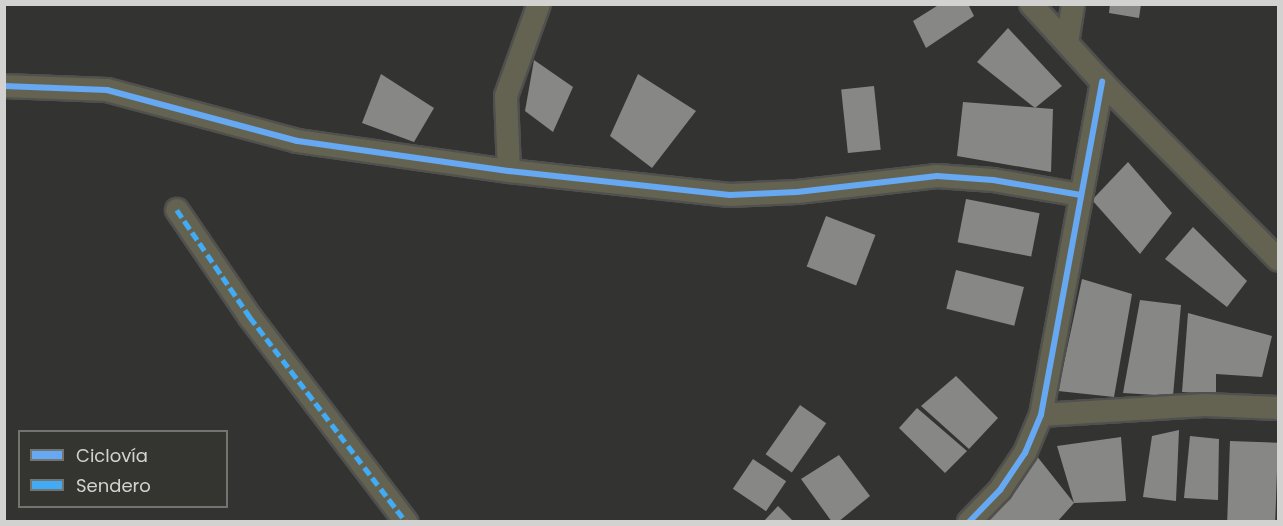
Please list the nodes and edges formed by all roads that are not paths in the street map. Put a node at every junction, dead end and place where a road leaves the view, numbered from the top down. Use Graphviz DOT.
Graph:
graph roads {
  1 [pos="539,4"];
  2 [pos="1031,4"];
  3 [pos="1074,4"];
  4 [pos="1067,44"];
  5 [pos="1102,82"];
  6 [pos="4,86"];
  7 [pos="509,171"];
  8 [pos="1082,195"];
  9 [pos="177,210"];
  10 [pos="1278,259"];
  11 [pos="1278,408"];
  12 [pos="1041,416"];
  13 [pos="406,522"];
  14 [pos="969,522"];
  1 -- 7 [label="street"];
  2 -- 4 [label="street"];
  3 -- 4 [label="street"];
  4 -- 5 [label="street"];
  5 -- 8 [label="street"];
  5 -- 10 [label="street"];
  6 -- 7 [label="street"];
  7 -- 8 [label="street"];
  8 -- 12 [label="street"];
  9 -- 13 [label="street"];
  11 -- 12 [label="street"];
  12 -- 14 [label="street"];
}
